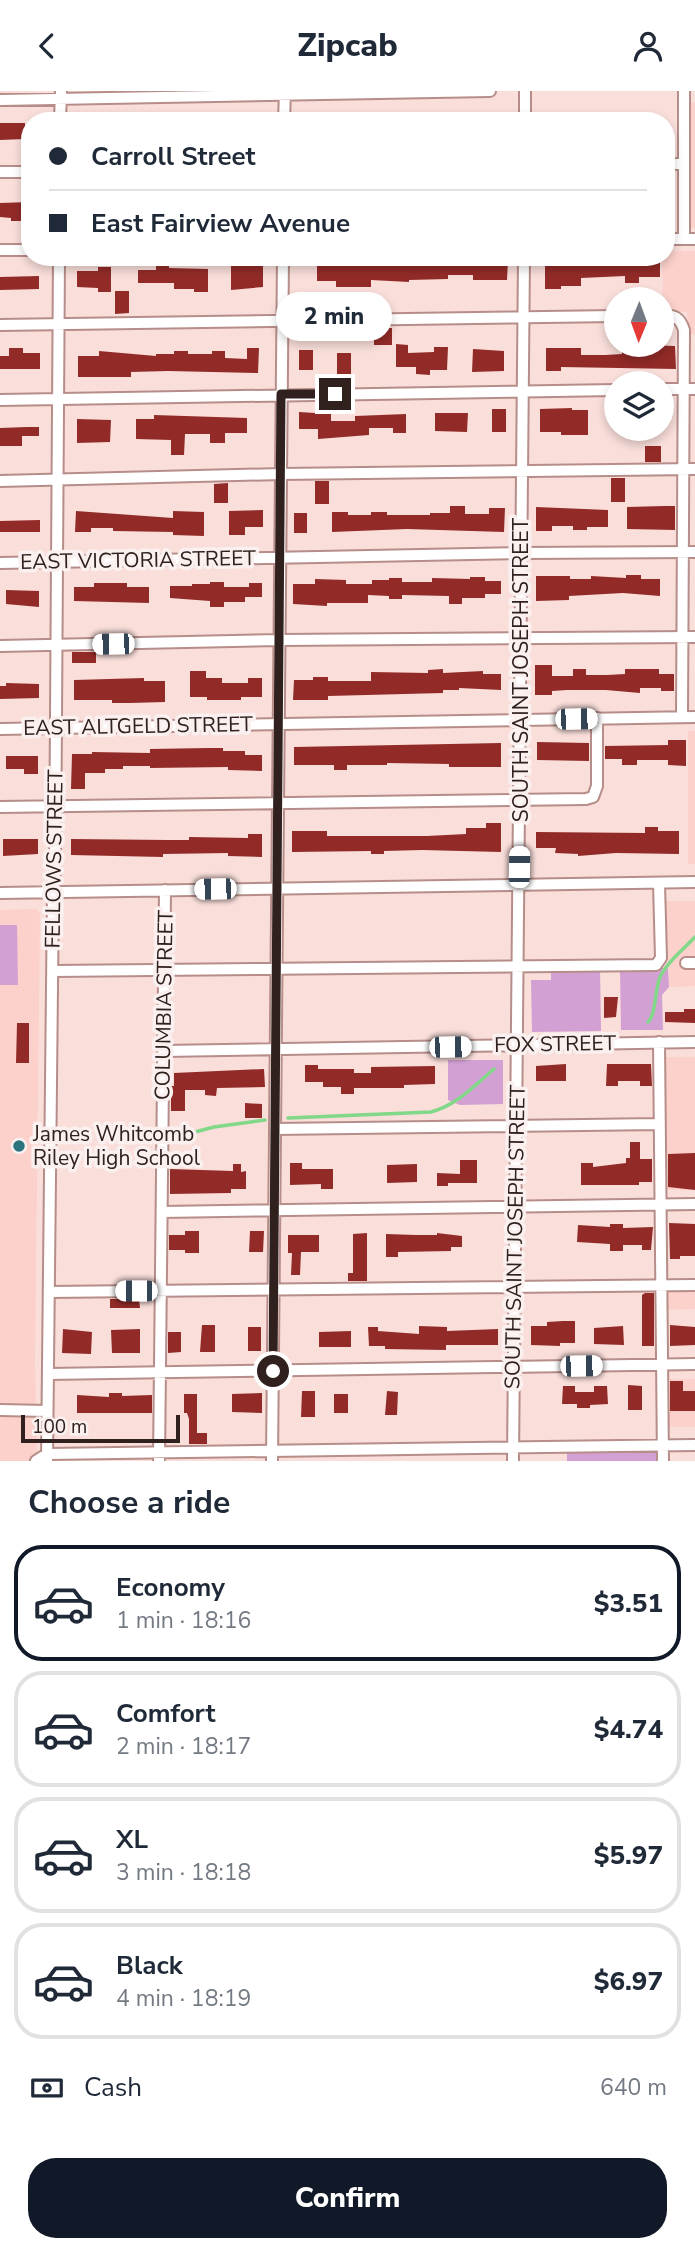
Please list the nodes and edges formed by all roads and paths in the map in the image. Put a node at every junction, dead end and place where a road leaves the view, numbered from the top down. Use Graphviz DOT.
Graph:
graph roads {
  1 [pos="490,91"];
  2 [pos="526,91"];
  3 [pos="684,91"];
  4 [pos="285,93"];
  5 [pos="61,95"];
  6 [pos="0,100"];
  7 [pos="284,112"];
  8 [pos="525,112"];
  9 [pos="675,164"];
  10 [pos="684,164"];
  11 [pos="0,172"];
  12 [pos="21,172"];
  13 [pos="690,239"];
  14 [pos="0,250"];
  15 [pos="21,250"];
  16 [pos="59,266"];
  17 [pos="283,266"];
  18 [pos="524,266"];
  19 [pos="604,316"];
  20 [pos="523,317"];
  21 [pos="674,317"];
  22 [pos="282,319"];
  23 [pos="59,323"];
  24 [pos="0,325"];
  25 [pos="690,389"];
  26 [pos="604,390"];
  27 [pos="523,391"];
  28 [pos="281,394"];
  29 [pos="58,399"];
  30 [pos="0,400"];
  31 [pos="689,470"];
  32 [pos="522,472"];
  33 [pos="281,474"];
  34 [pos="58,479"];
  35 [pos="0,481"];
  36 [pos="689,552"];
  37 [pos="522,553"];
  38 [pos="281,557"];
  39 [pos="58,562"];
  40 [pos="0,563"];
  41 [pos="682,636"];
  42 [pos="695,636"];
  43 [pos="521,637"];
  44 [pos="280,640"];
  45 [pos="57,645"];
  46 [pos="0,646"];
  47 [pos="682,717"];
  48 [pos="695,717"];
  49 [pos="597,718"];
  50 [pos="520,719"];
  51 [pos="279,724"];
  52 [pos="56,727"];
  53 [pos="0,729"];
  54 [pos="520,800"];
  55 [pos="278,802"];
  56 [pos="0,807"];
  57 [pos="56,807"];
  58 [pos="695,882"];
  59 [pos="659,883"];
  60 [pos="519,884"];
  61 [pos="278,888"];
  62 [pos="165,890"];
  63 [pos="53,892"];
  64 [pos="0,893"];
  65 [pos="518,964"];
  66 [pos="277,968"];
  67 [pos="164,970"];
  68 [pos="53,971"];
  69 [pos="659,1042"];
  70 [pos="695,1042"];
  71 [pos="517,1045"];
  72 [pos="276,1049"];
  73 [pos="163,1051"];
  74 [pos="659,1124"];
  75 [pos="516,1125"];
  76 [pos="275,1129"];
  77 [pos="661,1204"];
  78 [pos="695,1204"];
  79 [pos="516,1206"];
  80 [pos="275,1210"];
  81 [pos="162,1212"];
  82 [pos="695,1285"];
  83 [pos="515,1286"];
  84 [pos="661,1286"];
  85 [pos="161,1291"];
  86 [pos="273,1291"];
  87 [pos="49,1292"];
  88 [pos="695,1364"];
  89 [pos="662,1365"];
  90 [pos="514,1367"];
  91 [pos="273,1371"];
  92 [pos="161,1373"];
  93 [pos="48,1374"];
  94 [pos="0,1410"];
  95 [pos="47,1411"];
  96 [pos="662,1445"];
  97 [pos="695,1445"];
  98 [pos="513,1448"];
  99 [pos="272,1456"];
  100 [pos="159,1457"];
  101 [pos="47,1458"];
  102 [pos="36,1461"];
  103 [pos="513,1461"];
  104 [pos="663,1461"];
  1 -- 4 [label="street"];
  2 -- 8 [label="street"];
  3 -- 10 [label="street"];
  4 -- 5 [label="street"];
  4 -- 7 [label="street"];
  5 -- 6 [label="street"];
  9 -- 10 [label="street"];
  10 -- 13 [label="street"];
  11 -- 12 [label="street"];
  14 -- 15 [label="street"];
  16 -- 23 [label="street, FELLOWS STREET"];
  17 -- 22 [label="street"];
  18 -- 20 [label="street, SOUTH SAINT JOSEPH STREET"];
  19 -- 20 [label="street"];
  20 -- 22 [label="street"];
  20 -- 27 [label="street, SOUTH SAINT JOSEPH STREET"];
  21 -- 25 [label="street"];
  22 -- 23 [label="street"];
  22 -- 28 [label="street"];
  23 -- 24 [label="street"];
  23 -- 29 [label="street, FELLOWS STREET"];
  25 -- 31 [label="street"];
  26 -- 27 [label="street"];
  27 -- 28 [label="street"];
  27 -- 32 [label="street, SOUTH SAINT JOSEPH STREET"];
  28 -- 29 [label="street"];
  28 -- 33 [label="street"];
  29 -- 30 [label="street"];
  29 -- 34 [label="street, FELLOWS STREET"];
  31 -- 32 [label="street"];
  31 -- 36 [label="street"];
  32 -- 33 [label="street"];
  32 -- 37 [label="street, SOUTH SAINT JOSEPH STREET"];
  33 -- 34 [label="street"];
  33 -- 38 [label="street"];
  34 -- 35 [label="street"];
  34 -- 39 [label="street, FELLOWS STREET"];
  36 -- 37 [label="street, EAST VICTORIA STREET"];
  36 -- 41 [label="street"];
  37 -- 38 [label="street, EAST VICTORIA STREET"];
  37 -- 43 [label="street, SOUTH SAINT JOSEPH STREET"];
  38 -- 39 [label="street, EAST VICTORIA STREET"];
  38 -- 44 [label="street"];
  39 -- 40 [label="street, EAST VICTORIA STREET"];
  39 -- 45 [label="street, FELLOWS STREET"];
  41 -- 42 [label="street"];
  41 -- 43 [label="street"];
  41 -- 47 [label="street"];
  43 -- 44 [label="street"];
  43 -- 50 [label="street, SOUTH SAINT JOSEPH STREET"];
  44 -- 45 [label="street"];
  44 -- 51 [label="street"];
  45 -- 46 [label="street"];
  45 -- 52 [label="street, FELLOWS STREET"];
  47 -- 48 [label="street, EAST ALTGELD STREET"];
  47 -- 49 [label="street, EAST ALTGELD STREET"];
  49 -- 50 [label="street, EAST ALTGELD STREET"];
  49 -- 54 [label="street"];
  50 -- 51 [label="street, EAST ALTGELD STREET"];
  50 -- 54 [label="street, SOUTH SAINT JOSEPH STREET"];
  51 -- 52 [label="street, EAST ALTGELD STREET"];
  51 -- 55 [label="street"];
  52 -- 53 [label="street, EAST ALTGELD STREET"];
  52 -- 57 [label="street, FELLOWS STREET"];
  54 -- 55 [label="street"];
  54 -- 60 [label="street, SOUTH SAINT JOSEPH STREET"];
  55 -- 57 [label="street"];
  55 -- 61 [label="street"];
  56 -- 57 [label="street"];
  57 -- 63 [label="street, FELLOWS STREET"];
  58 -- 59 [label="street"];
  59 -- 60 [label="street"];
  59 -- 65 [label="street"];
  60 -- 61 [label="street"];
  60 -- 65 [label="street, SOUTH SAINT JOSEPH STREET"];
  61 -- 62 [label="street"];
  61 -- 66 [label="street"];
  62 -- 63 [label="street"];
  62 -- 67 [label="street, COLUMBIA STREET"];
  63 -- 64 [label="street"];
  63 -- 68 [label="street, FELLOWS STREET"];
  65 -- 66 [label="street"];
  65 -- 71 [label="street, SOUTH SAINT JOSEPH STREET"];
  66 -- 67 [label="street"];
  66 -- 72 [label="street"];
  67 -- 68 [label="street"];
  67 -- 73 [label="street, COLUMBIA STREET"];
  68 -- 87 [label="street, FELLOWS STREET"];
  69 -- 70 [label="street, FOX STREET"];
  69 -- 71 [label="street, FOX STREET"];
  69 -- 74 [label="street"];
  71 -- 72 [label="street, FOX STREET"];
  71 -- 75 [label="street, SOUTH SAINT JOSEPH STREET"];
  72 -- 73 [label="street, FOX STREET"];
  72 -- 76 [label="street"];
  73 -- 81 [label="street, COLUMBIA STREET"];
  74 -- 75 [label="street"];
  74 -- 77 [label="street"];
  75 -- 76 [label="street"];
  75 -- 79 [label="street, SOUTH SAINT JOSEPH STREET"];
  76 -- 80 [label="street"];
  77 -- 78 [label="street"];
  77 -- 79 [label="street"];
  77 -- 84 [label="street"];
  79 -- 80 [label="street"];
  79 -- 83 [label="street, SOUTH SAINT JOSEPH STREET"];
  80 -- 81 [label="street"];
  80 -- 86 [label="street"];
  81 -- 85 [label="street, COLUMBIA STREET"];
  82 -- 84 [label="street"];
  83 -- 84 [label="street"];
  83 -- 86 [label="street"];
  83 -- 90 [label="street, SOUTH SAINT JOSEPH STREET"];
  84 -- 89 [label="street"];
  85 -- 86 [label="street"];
  85 -- 87 [label="street"];
  85 -- 92 [label="street, COLUMBIA STREET"];
  86 -- 91 [label="street"];
  87 -- 93 [label="street, FELLOWS STREET"];
  88 -- 89 [label="street"];
  89 -- 90 [label="street"];
  89 -- 96 [label="street"];
  90 -- 91 [label="street"];
  90 -- 98 [label="street, SOUTH SAINT JOSEPH STREET"];
  91 -- 92 [label="street"];
  91 -- 99 [label="street"];
  92 -- 93 [label="street"];
  92 -- 100 [label="street, COLUMBIA STREET"];
  93 -- 95 [label="street, FELLOWS STREET"];
  94 -- 95 [label="street"];
  95 -- 101 [label="street, FELLOWS STREET"];
  96 -- 97 [label="street"];
  96 -- 98 [label="street"];
  96 -- 104 [label="street"];
  98 -- 99 [label="street"];
  98 -- 103 [label="street, SOUTH SAINT JOSEPH STREET"];
  99 -- 100 [label="street"];
  100 -- 101 [label="street"];
  101 -- 102 [label="street"];
}
